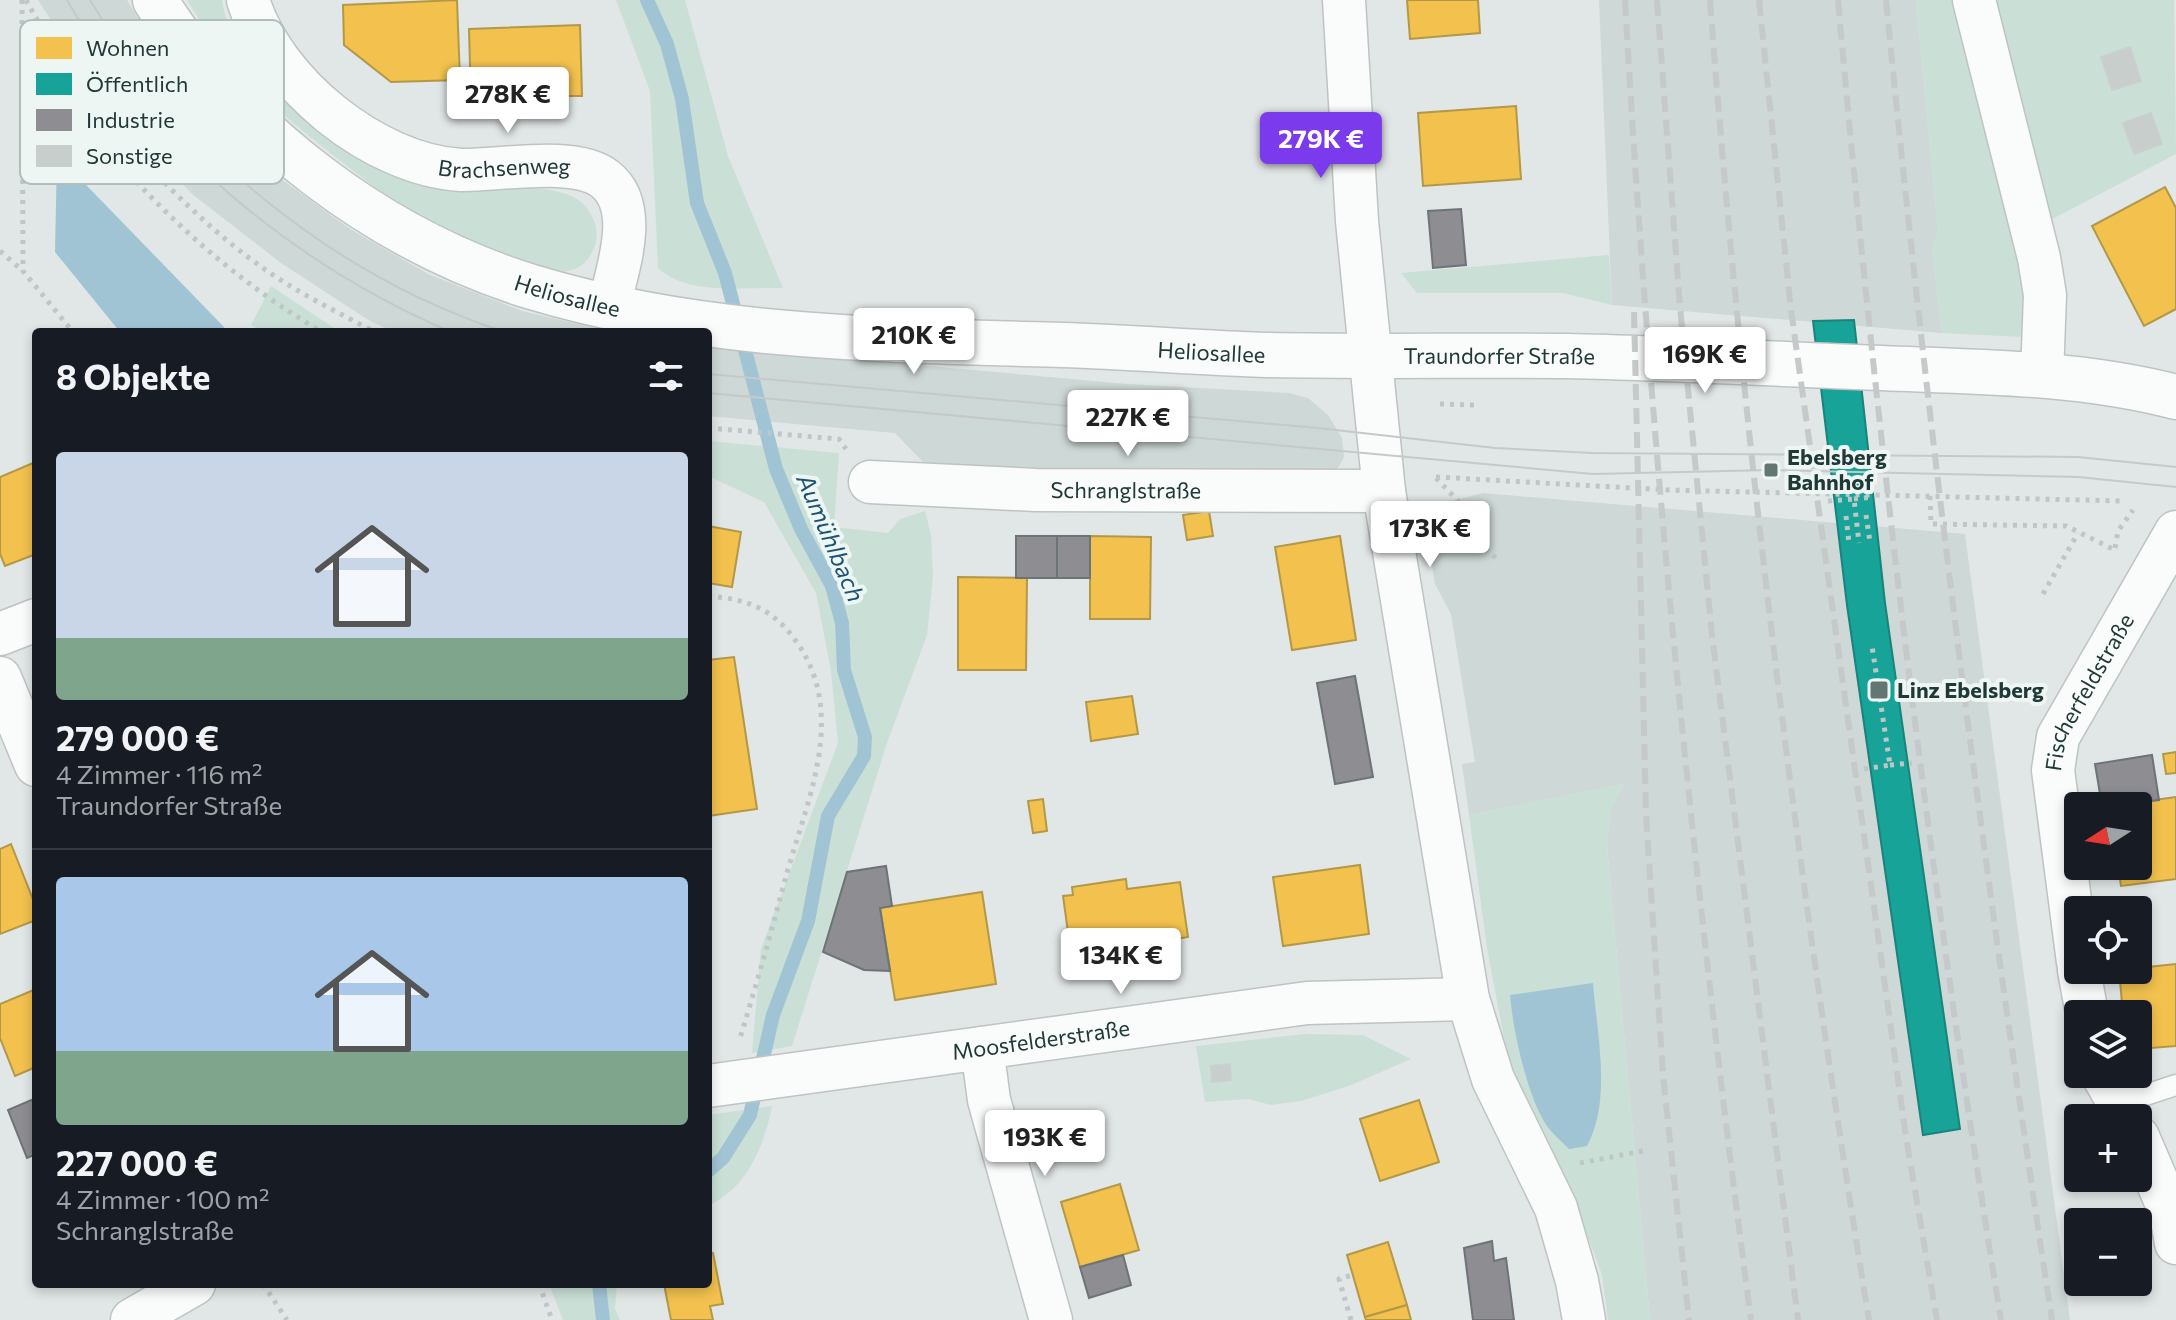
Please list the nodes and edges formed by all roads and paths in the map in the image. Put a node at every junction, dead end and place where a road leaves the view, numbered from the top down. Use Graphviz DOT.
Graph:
graph roads {
  1 [pos="24,0"];
  2 [pos="155,0"];
  3 [pos="248,0"];
  4 [pos="1344,0"];
  5 [pos="1974,0"];
  6 [pos="24,20"];
  7 [pos="38,20"];
  8 [pos="170,20"];
  9 [pos="256,20"];
  10 [pos="284,62"];
  11 [pos="284,147"];
  12 [pos="23,184"];
  13 [pos="139,184"];
  14 [pos="169,184"];
  15 [pos="0,251"];
  16 [pos="23,271"];
  17 [pos="609,306"];
  18 [pos="70,328"];
  19 [pos="316,328"];
  20 [pos="368,328"];
  21 [pos="1370,354"];
  22 [pos="2042,375"];
  23 [pos="2176,397"];
  24 [pos="1439,404"];
  25 [pos="1474,405"];
  26 [pos="712,428"];
  27 [pos="718,429"];
  28 [pos="712,433"];
  29 [pos="799,436"];
  30 [pos="870,482"];
  31 [pos="1384,491"];
  32 [pos="1930,496"];
  33 [pos="1879,497"];
  34 [pos="1854,499"];
  35 [pos="1828,501"];
  36 [pos="2122,501"];
  37 [pos="1866,515"];
  38 [pos="1846,516"];
  39 [pos="2176,532"];
  40 [pos="2078,533"];
  41 [pos="1870,542"];
  42 [pos="1849,543"];
  43 [pos="1859,543"];
  44 [pos="2115,550"];
  45 [pos="1496,558"];
  46 [pos="2043,594"];
  47 [pos="712,597"];
  48 [pos="32,622"];
  49 [pos="0,634"];
  50 [pos="1872,646"];
  51 [pos="0,678"];
  52 [pos="32,755"];
  53 [pos="1912,763"];
  54 [pos="1890,765"];
  55 [pos="1864,769"];
  56 [pos="2069,896"];
  57 [pos="1468,999"];
  58 [pos="982,1048"];
  59 [pos="742,1073"];
  60 [pos="2176,1085"];
  61 [pos="2131,1104"];
  62 [pos="1643,1151"];
  63 [pos="1565,1166"];
  64 [pos="2152,1174"];
  65 [pos="2176,1243"];
  66 [pos="1352,1275"];
  67 [pos="187,1288"];
  68 [pos="266,1288"];
  69 [pos="540,1288"];
  70 [pos="132,1320"];
  71 [pos="287,1320"];
  72 [pos="552,1320"];
  73 [pos="1051,1320"];
  74 [pos="1351,1320"];
  75 [pos="1584,1320"];
  1 -- 6 [label="path"];
  1 -- 7 [label="path"];
  2 -- 8 [label="street, Heliosallee"];
  3 -- 9 [label="street, Brachsenweg"];
  4 -- 21 [label="street"];
  5 -- 22 [label="street"];
  10 -- 17 [label="street, Brachsenweg"];
  11 -- 17 [label="street, Heliosallee"];
  12 -- 16 [label="path"];
  13 -- 19 [label="path"];
  14 -- 20 [label="path"];
  15 -- 16 [label="path"];
  16 -- 18 [label="path"];
  17 -- 21 [label="street, Heliosallee"];
  21 -- 22 [label="street, Traundorfer Straße"];
  21 -- 31 [label="street"];
  22 -- 23 [label="street, Traundorfer Straße"];
  24 -- 25 [label="path"];
  26 -- 27 [label="path"];
  27 -- 28 [label="path"];
  27 -- 29 [label="path"];
  30 -- 31 [label="street, Schranglstraße"];
  31 -- 57 [label="street"];
  32 -- 36 [label="path"];
  32 -- 40 [label="path"];
  32 -- 45 [label="path"];
  33 -- 34 [label="path"];
  34 -- 35 [label="path"];
  34 -- 43 [label="path"];
  37 -- 41 [label="path"];
  38 -- 42 [label="path"];
  39 -- 56 [label="street, Fischerfeldstraße"];
  40 -- 44 [label="path"];
  40 -- 46 [label="path"];
  47 -- 59 [label="path"];
  48 -- 49 [label="street"];
  50 -- 54 [label="path"];
  51 -- 52 [label="street"];
  53 -- 54 [label="path"];
  54 -- 55 [label="path"];
  57 -- 58 [label="street, Moosfelderstraße"];
  57 -- 75 [label="street"];
  58 -- 59 [label="street, Moosfelderstraße"];
  58 -- 73 [label="street"];
  60 -- 61 [label="lane"];
  62 -- 63 [label="path"];
  64 -- 65 [label="street"];
  66 -- 74 [label="path"];
  67 -- 70 [label="street"];
  68 -- 71 [label="path"];
  69 -- 72 [label="path"];
}
